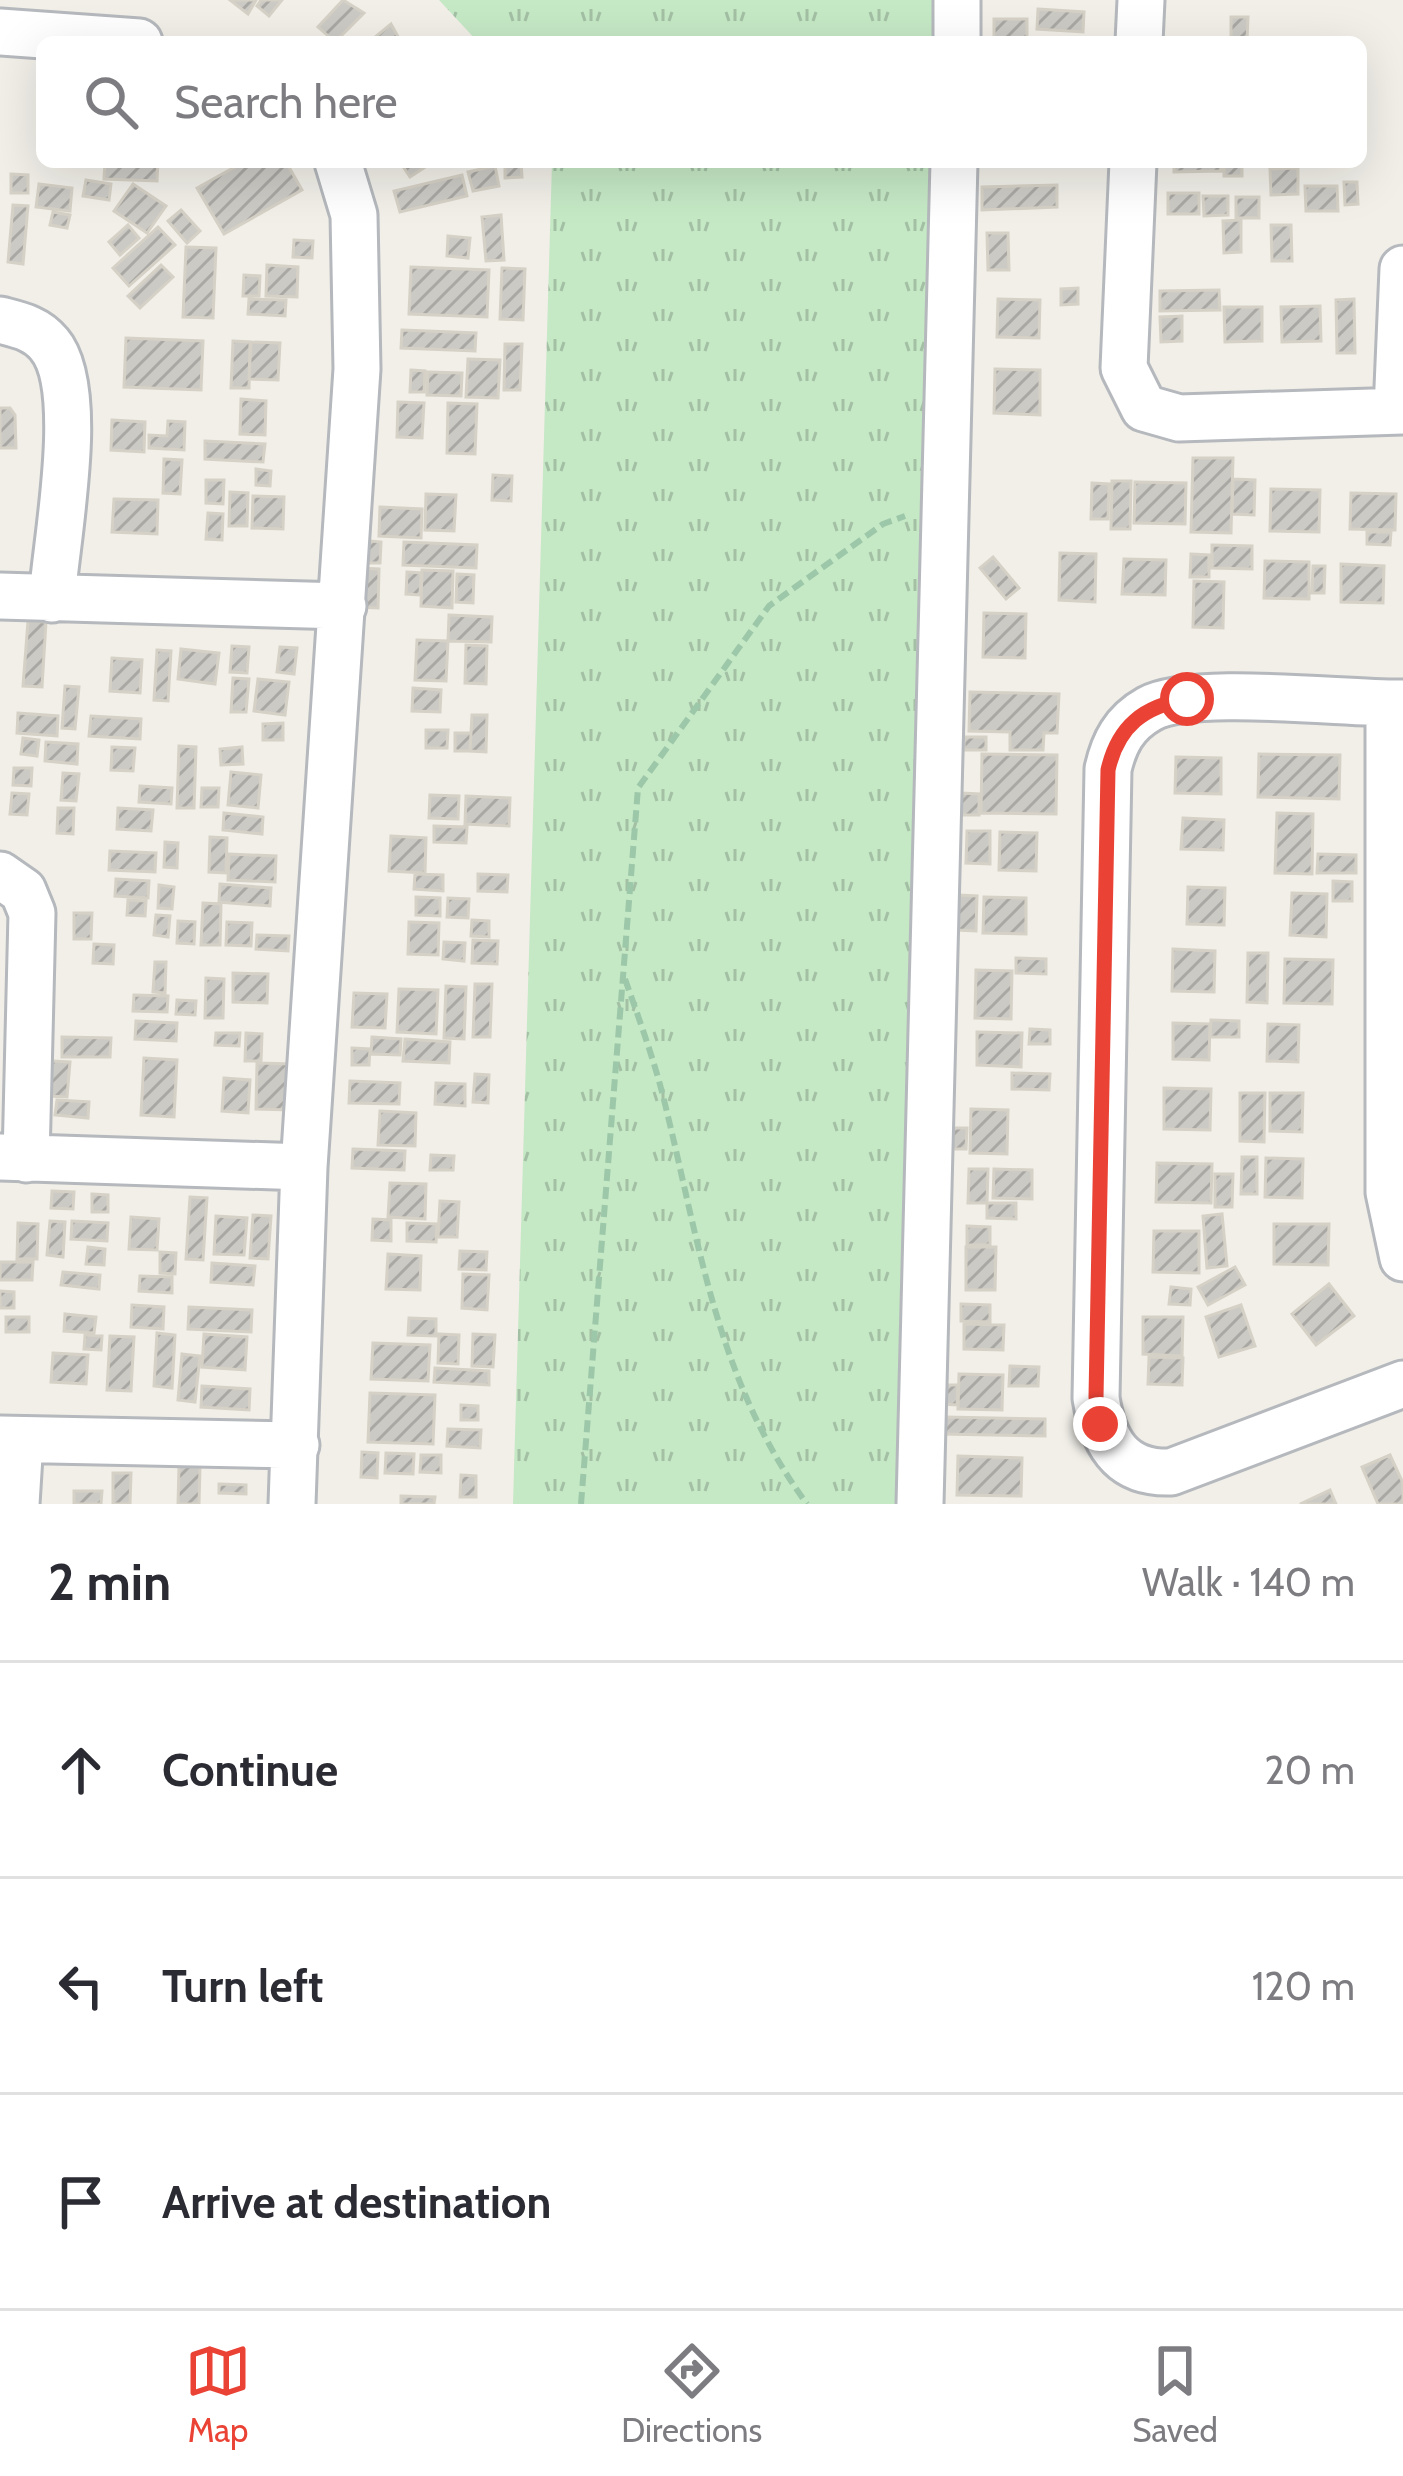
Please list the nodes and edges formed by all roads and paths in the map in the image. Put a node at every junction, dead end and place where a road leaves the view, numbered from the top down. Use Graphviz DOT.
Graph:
graph roads {
  1 [pos="957,0"];
  2 [pos="1142,0"];
  3 [pos="0,32"];
  4 [pos="56,36"];
  5 [pos="957,36"];
  6 [pos="1139,36"];
  7 [pos="340,168"];
  8 [pos="954,168"];
  9 [pos="1133,168"];
  10 [pos="1403,268"];
  11 [pos="0,320"];
  12 [pos="1400,411"];
  13 [pos="948,500"];
  14 [pos="0,596"];
  15 [pos="52,599"];
  16 [pos="343,606"];
  17 [pos="1396,703"];
  18 [pos="0,875"];
  19 [pos="623,972"];
  20 [pos="13,1158"];
  21 [pos="304,1167"];
  22 [pos="1403,1258"];
  23 [pos="1403,1384"];
  24 [pos="10,1439"];
  25 [pos="296,1445"];
  26 [pos="16,1504"];
  27 [pos="292,1504"];
  28 [pos="581,1504"];
  29 [pos="807,1504"];
  30 [pos="920,1504"];
  1 -- 5 [label="street"];
  2 -- 6 [label="street"];
  3 -- 4 [label="street"];
  7 -- 16 [label="street"];
  8 -- 13 [label="street"];
  9 -- 12 [label="street"];
  10 -- 12 [label="street"];
  11 -- 15 [label="street"];
  13 -- 19 [label="path"];
  13 -- 30 [label="street"];
  14 -- 15 [label="street"];
  15 -- 16 [label="street"];
  16 -- 21 [label="street"];
  17 -- 22 [label="street"];
  17 -- 23 [label="street"];
  18 -- 20 [label="street"];
  19 -- 28 [label="path"];
  19 -- 29 [label="path"];
  20 -- 21 [label="street"];
  21 -- 25 [label="street"];
  24 -- 25 [label="street"];
  24 -- 26 [label="street"];
  25 -- 27 [label="street"];
}
